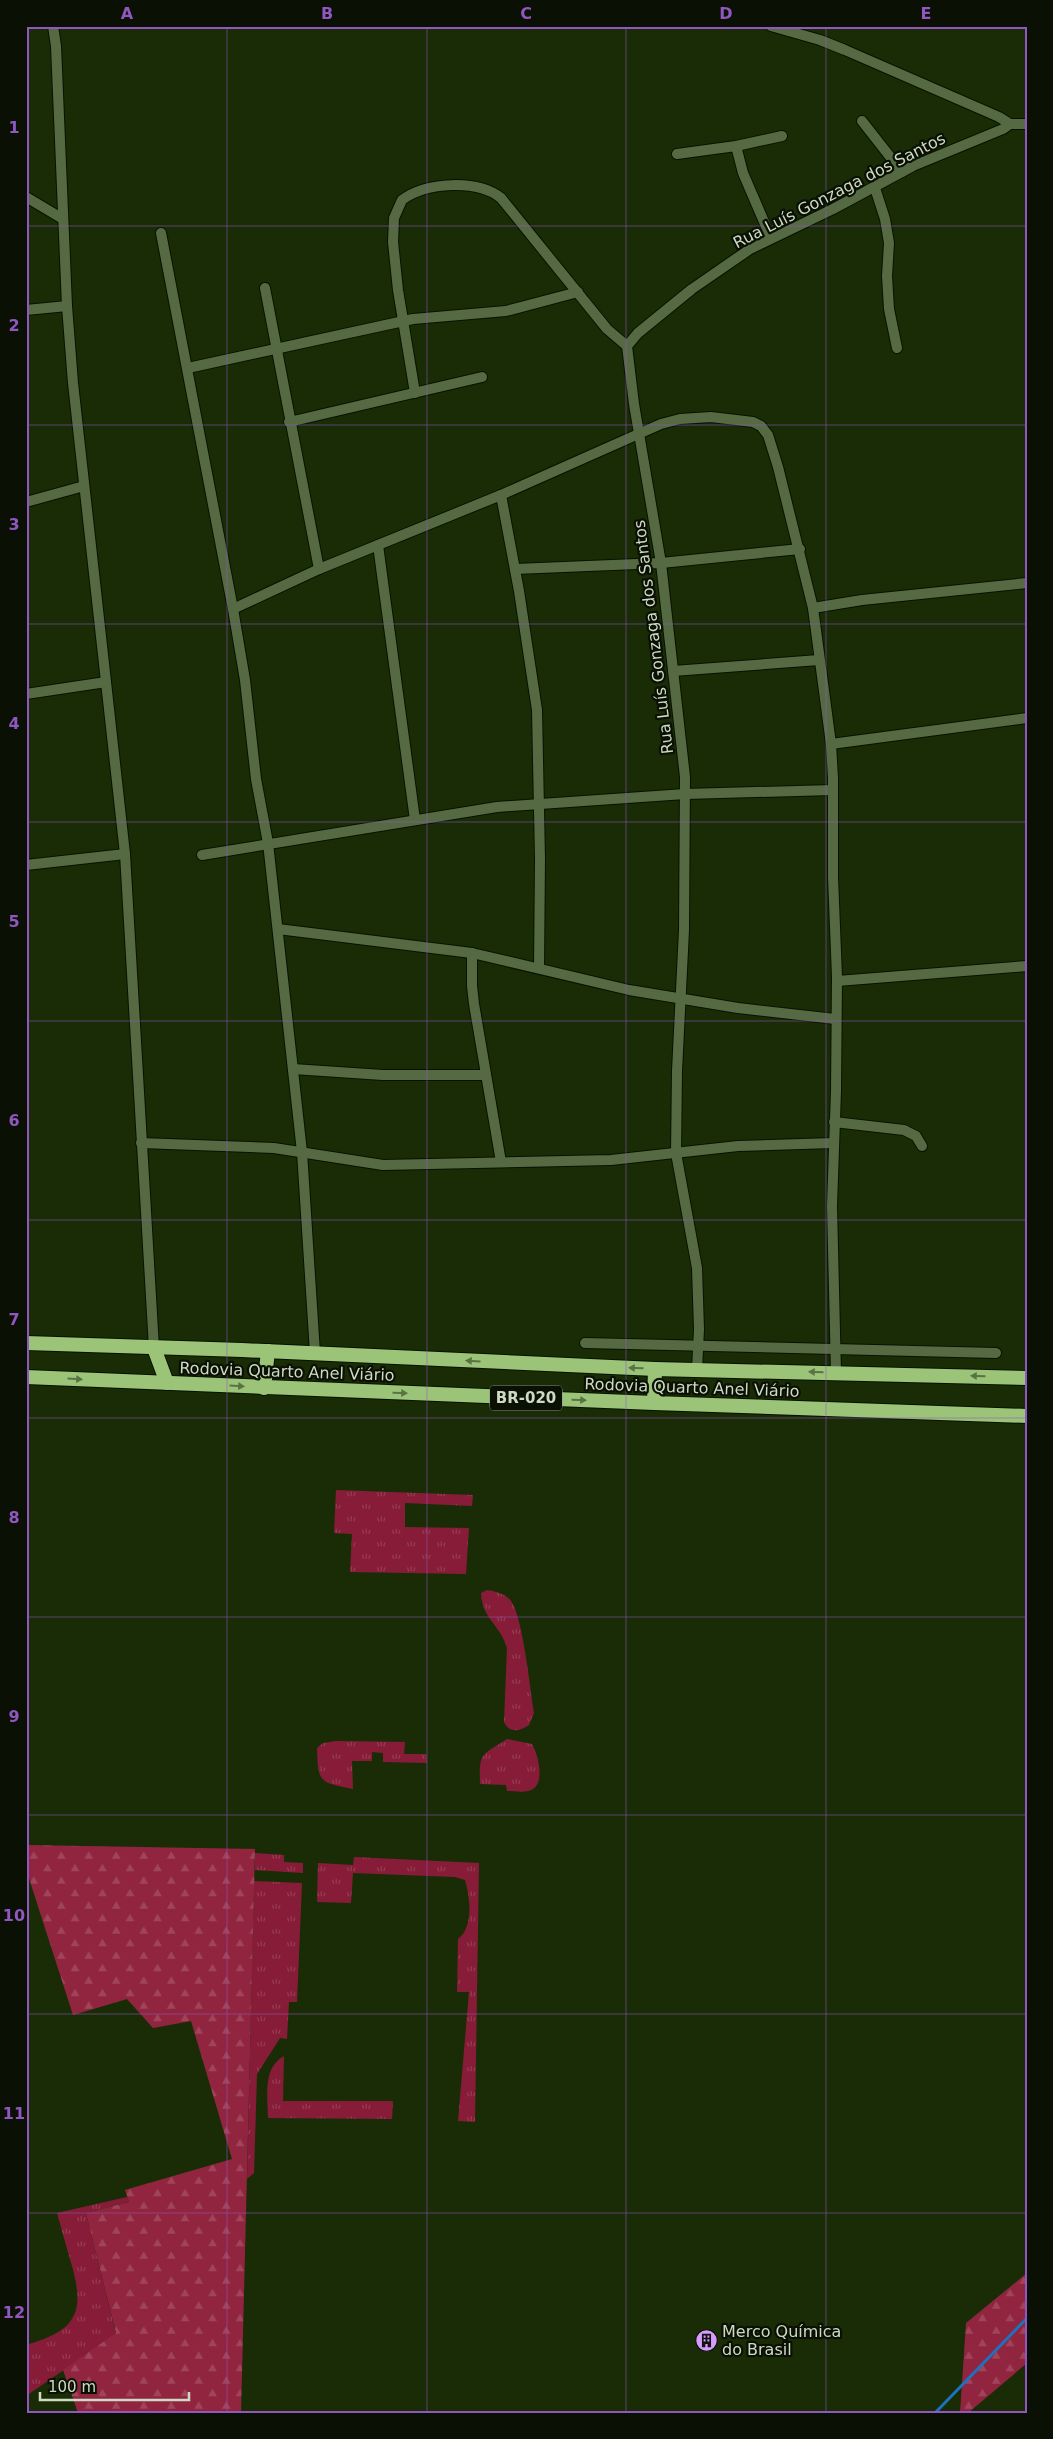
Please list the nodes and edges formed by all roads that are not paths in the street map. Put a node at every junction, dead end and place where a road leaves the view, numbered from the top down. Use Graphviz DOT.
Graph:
graph roads {
  1 [pos="53,26"];
  2 [pos="771,26"];
  3 [pos="862,121"];
  4 [pos="1010,124"];
  5 [pos="1027,124"];
  6 [pos="782,136"];
  7 [pos="736,146"];
  8 [pos="677,154"];
  9 [pos="902,172"];
  10 [pos="875,188"];
  11 [pos="26,197"];
  12 [pos="63,219"];
  13 [pos="161,233"];
  14 [pos="771,238"];
  15 [pos="265,288"];
  16 [pos="578,292"];
  17 [pos="67,306"];
  18 [pos="26,310"];
  19 [pos="403,321"];
  20 [pos="627,346"];
  21 [pos="897,348"];
  22 [pos="277,350"];
  23 [pos="188,368"];
  24 [pos="482,378"];
  25 [pos="415,393"];
  26 [pos="289,422"];
  27 [pos="639,432"];
  28 [pos="84,486"];
  29 [pos="501,495"];
  30 [pos="26,502"];
  31 [pos="378,545"];
  32 [pos="800,549"];
  33 [pos="661,563"];
  34 [pos="515,569"];
  35 [pos="319,570"];
  36 [pos="1027,583"];
  37 [pos="813,608"];
  38 [pos="233,609"];
  39 [pos="819,660"];
  40 [pos="673,671"];
  41 [pos="106,682"];
  42 [pos="26,694"];
  43 [pos="1027,718"];
  44 [pos="831,744"];
  45 [pos="833,790"];
  46 [pos="685,794"];
  47 [pos="539,803"];
  48 [pos="415,820"];
  49 [pos="268,843"];
  50 [pos="124,854"];
  51 [pos="202,855"];
  52 [pos="26,865"];
  53 [pos="278,929"];
  54 [pos="472,953"];
  55 [pos="1027,966"];
  56 [pos="539,968"];
  57 [pos="837,981"];
  58 [pos="680,999"];
  59 [pos="835,1019"];
  60 [pos="293,1069"];
  61 [pos="486,1075"];
  62 [pos="834,1122"];
  63 [pos="141,1143"];
  64 [pos="833,1143"];
  65 [pos="922,1146"];
  66 [pos="302,1152"];
  67 [pos="676,1153"];
  68 [pos="501,1162"];
  69 [pos="26,1343"];
  70 [pos="585,1343"];
  71 [pos="699,1346"];
  72 [pos="154,1348"];
  73 [pos="836,1349"];
  74 [pos="268,1351"];
  75 [pos="315,1353"];
  76 [pos="996,1353"];
  77 [pos="655,1368"];
  78 [pos="697,1370"];
  79 [pos="836,1373"];
  80 [pos="26,1377"];
  81 [pos="1027,1378"];
  82 [pos="167,1383"];
  83 [pos="264,1388"];
  84 [pos="654,1403"];
  85 [pos="1027,1416"];
  1 -- 12 [label="street"];
  2 -- 4 [label="street, Rua Luís Gonzaga dos Santos"];
  3 -- 9 [label="street"];
  4 -- 5 [label="street, Rua Luís Gonzaga dos Santos"];
  4 -- 9 [label="street, Rua Luís Gonzaga dos Santos"];
  6 -- 7 [label="street"];
  7 -- 8 [label="street"];
  7 -- 14 [label="street"];
  9 -- 10 [label="street, Rua Luís Gonzaga dos Santos"];
  10 -- 14 [label="street, Rua Luís Gonzaga dos Santos"];
  10 -- 21 [label="street"];
  11 -- 12 [label="street"];
  12 -- 17 [label="street"];
  13 -- 23 [label="street"];
  14 -- 20 [label="street, Rua Luís Gonzaga dos Santos"];
  15 -- 22 [label="street"];
  16 -- 19 [label="street"];
  16 -- 19 [label="street"];
  16 -- 20 [label="street"];
  17 -- 18 [label="street"];
  17 -- 28 [label="street"];
  19 -- 22 [label="street"];
  19 -- 25 [label="street"];
  20 -- 27 [label="street, Rua Luís Gonzaga dos Santos"];
  22 -- 23 [label="street"];
  22 -- 26 [label="street"];
  23 -- 38 [label="street"];
  24 -- 25 [label="street"];
  25 -- 26 [label="street"];
  26 -- 35 [label="street"];
  27 -- 29 [label="street"];
  27 -- 32 [label="street"];
  27 -- 33 [label="street, Rua Luís Gonzaga dos Santos"];
  28 -- 30 [label="street"];
  28 -- 41 [label="street"];
  29 -- 31 [label="street"];
  29 -- 34 [label="street"];
  31 -- 35 [label="street"];
  31 -- 48 [label="street"];
  32 -- 33 [label="street"];
  32 -- 37 [label="street"];
  33 -- 34 [label="street"];
  33 -- 40 [label="street, Rua Luís Gonzaga dos Santos"];
  34 -- 47 [label="street"];
  35 -- 38 [label="street"];
  36 -- 37 [label="street"];
  37 -- 39 [label="street"];
  38 -- 49 [label="street"];
  39 -- 40 [label="street"];
  39 -- 44 [label="street"];
  40 -- 46 [label="street, Rua Luís Gonzaga dos Santos"];
  41 -- 42 [label="street"];
  41 -- 50 [label="street"];
  43 -- 44 [label="street"];
  44 -- 45 [label="street"];
  45 -- 46 [label="street"];
  45 -- 57 [label="street"];
  46 -- 47 [label="street"];
  46 -- 58 [label="street, Rua Luís Gonzaga dos Santos"];
  47 -- 48 [label="street"];
  47 -- 56 [label="street"];
  48 -- 49 [label="street"];
  49 -- 51 [label="street"];
  49 -- 53 [label="street"];
  50 -- 52 [label="street"];
  50 -- 63 [label="street"];
  53 -- 54 [label="street"];
  53 -- 60 [label="street"];
  54 -- 56 [label="street"];
  54 -- 61 [label="street"];
  55 -- 57 [label="street"];
  56 -- 58 [label="street"];
  57 -- 59 [label="street"];
  58 -- 59 [label="street"];
  58 -- 67 [label="street, Rua Luís Gonzaga dos Santos"];
  59 -- 62 [label="street"];
  60 -- 61 [label="street"];
  60 -- 66 [label="street"];
  61 -- 68 [label="street"];
  62 -- 64 [label="street"];
  62 -- 65 [label="street"];
  63 -- 66 [label="street"];
  63 -- 72 [label="street"];
  64 -- 67 [label="street"];
  64 -- 73 [label="street"];
  66 -- 68 [label="street"];
  66 -- 75 [label="street"];
  67 -- 68 [label="street"];
  67 -- 71 [label="street, Rua Luís Gonzaga dos Santos"];
  69 -- 72 [label="highway, Rodovia Quarto Anel Viário / BR-020"];
  70 -- 71 [label="street"];
  71 -- 73 [label="street"];
  71 -- 78 [label="street, Rua Luís Gonzaga dos Santos"];
  72 -- 74 [label="highway, Rodovia Quarto Anel Viário / BR-020"];
  72 -- 82 [label="highway"];
  73 -- 76 [label="street"];
  73 -- 79 [label="street"];
  74 -- 75 [label="highway, Rodovia Quarto Anel Viário / BR-020"];
  74 -- 83 [label="highway"];
  77 -- 75 [label="highway, Rodovia Quarto Anel Viário / BR-020, one-way"];
  77 -- 78 [label="highway, Rodovia Quarto Anel Viário / BR-020"];
  77 -- 84 [label="highway"];
  79 -- 78 [label="highway, Rodovia Quarto Anel Viário / BR-020, one-way"];
  81 -- 79 [label="highway, Rodovia Quarto Anel Viário / BR-020, one-way"];
  80 -- 82 [label="highway, Rodovia Quarto Anel Viário / BR-020, one-way"];
  82 -- 83 [label="highway, Rodovia Quarto Anel Viário / BR-020, one-way"];
  83 -- 84 [label="highway, Rodovia Quarto Anel Viário / BR-020, one-way"];
  84 -- 85 [label="highway, Rodovia Quarto Anel Viário / BR-020"];
}
